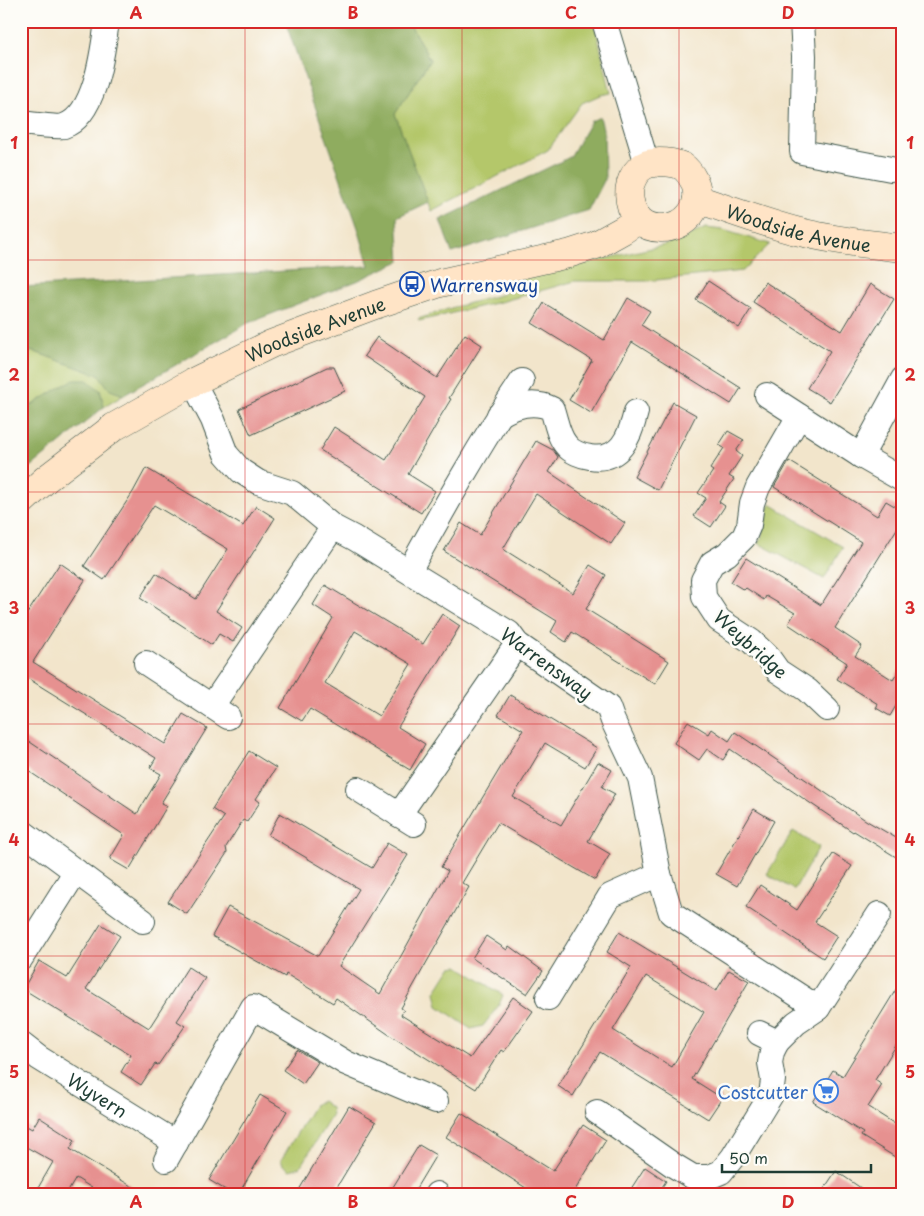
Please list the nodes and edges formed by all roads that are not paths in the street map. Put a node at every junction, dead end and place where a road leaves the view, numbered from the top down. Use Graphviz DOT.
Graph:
graph roads {
  1 [pos="107,21"];
  2 [pos="604,21"];
  3 [pos="802,21"];
  4 [pos="21,123"];
  5 [pos="647,164"];
  6 [pos="891,169"];
  7 [pos="697,198"];
  8 [pos="638,220"];
  9 [pos="903,248"];
  10 [pos="903,380"];
  11 [pos="522,381"];
  12 [pos="193,382"];
  13 [pos="767,394"];
  14 [pos="636,412"];
  15 [pos="499,415"];
  16 [pos="799,416"];
  17 [pos="861,456"];
  18 [pos="903,480"];
  19 [pos="21,502"];
  20 [pos="333,527"];
  21 [pos="409,571"];
  22 [pos="518,644"];
  23 [pos="146,663"];
  24 [pos="827,709"];
  25 [pos="358,789"];
  26 [pos="21,832"];
  27 [pos="76,871"];
  28 [pos="659,874"];
  29 [pos="879,914"];
  30 [pos="143,921"];
  31 [pos="21,958"];
  32 [pos="548,998"];
  33 [pos="818,1008"];
  34 [pos="21,1044"];
  35 [pos="436,1102"];
  36 [pos="596,1112"];
  1 -- 4 [label="street"];
  2 -- 5 [label="street"];
  3 -- 6 [label="street"];
  5 -- 7 [label="street"];
  5 -- 8 [label="street"];
  7 -- 8 [label="street"];
  7 -- 9 [label="street, Woodside Avenue"];
  8 -- 12 [label="street, Woodside Avenue"];
  10 -- 17 [label="street"];
  11 -- 15 [label="street"];
  12 -- 19 [label="street, Woodside Avenue"];
  12 -- 20 [label="street, Warrensway"];
  13 -- 16 [label="street"];
  14 -- 15 [label="street"];
  15 -- 21 [label="street"];
  16 -- 17 [label="street"];
  16 -- 24 [label="street, Weybridge"];
  17 -- 18 [label="street"];
  20 -- 21 [label="street, Warrensway"];
  20 -- 23 [label="street"];
  21 -- 22 [label="street, Warrensway"];
  22 -- 25 [label="street"];
  22 -- 28 [label="street, Warrensway"];
  26 -- 27 [label="street"];
  27 -- 30 [label="street"];
  27 -- 31 [label="street"];
  28 -- 32 [label="street"];
  28 -- 33 [label="street, Warrensway"];
  29 -- 33 [label="street"];
  33 -- 36 [label="street"];
  34 -- 35 [label="street, Wyvern"];
}
